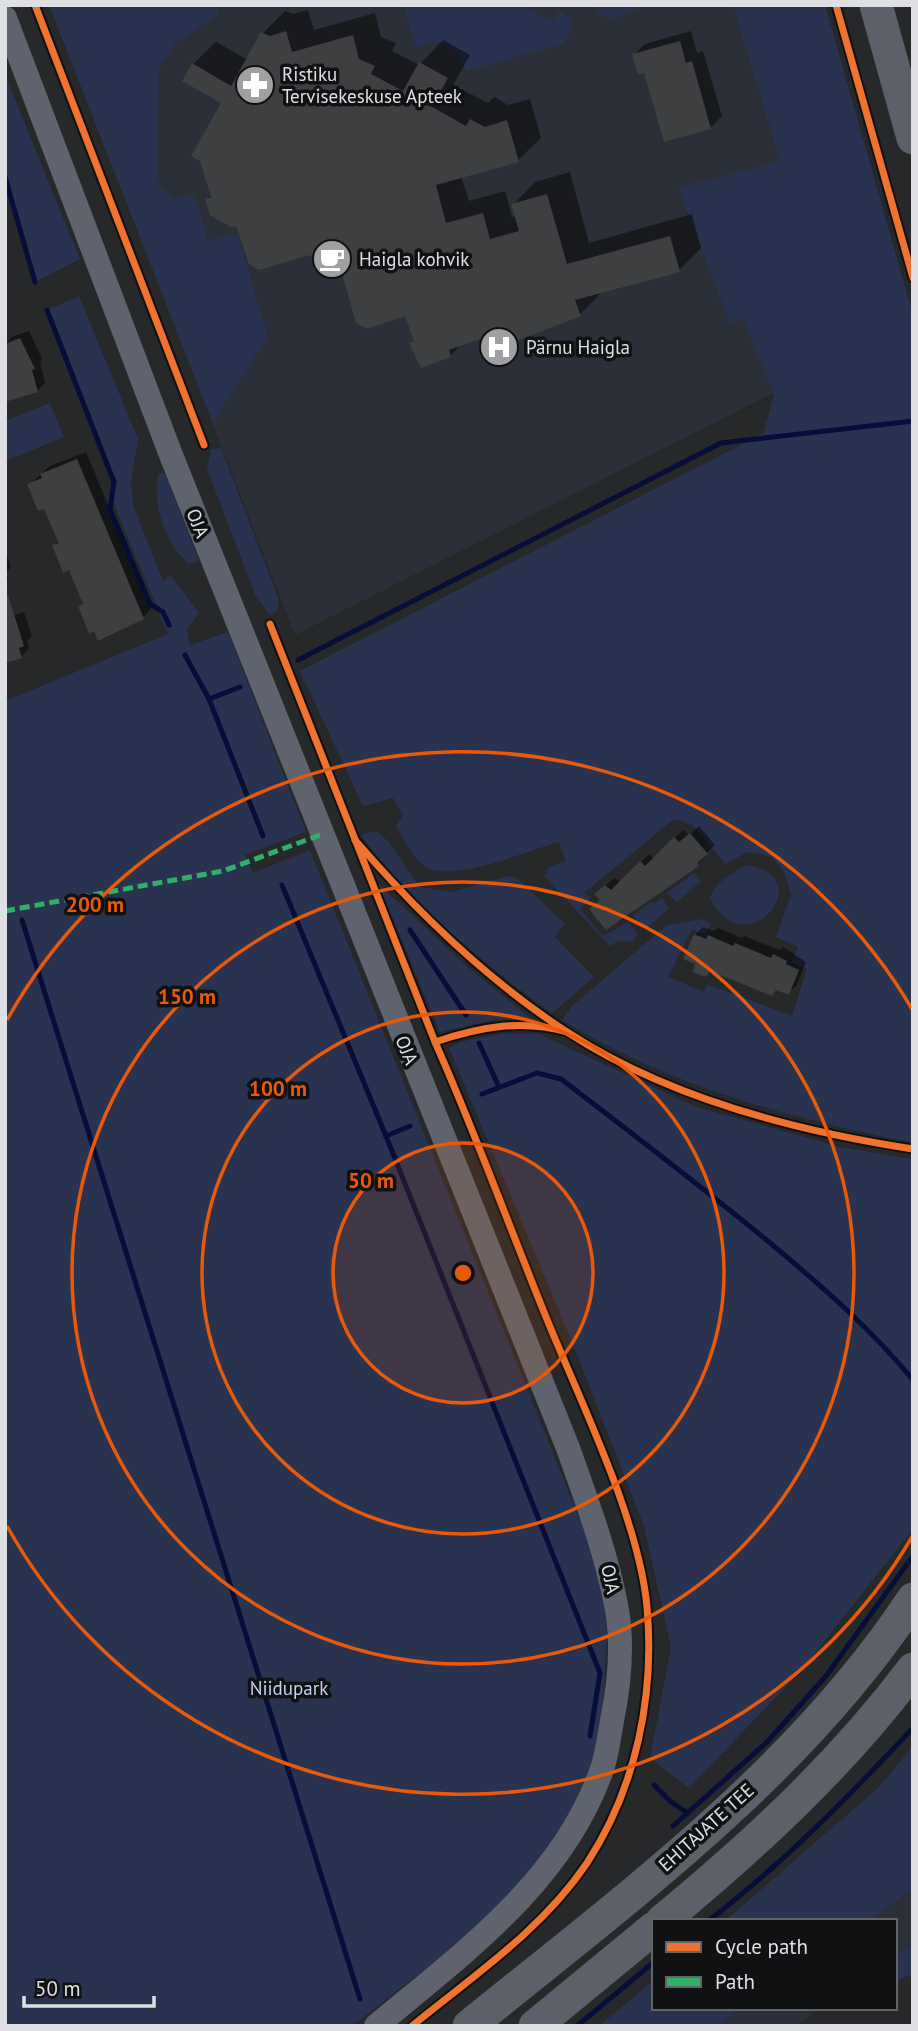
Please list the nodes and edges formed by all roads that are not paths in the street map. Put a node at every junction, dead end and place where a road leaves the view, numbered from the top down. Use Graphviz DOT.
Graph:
graph roads {
  1 [pos="876,5"];
  2 [pos="5,18"];
  3 [pos="913,138"];
  4 [pos="913,1599"];
  5 [pos="913,1669"];
  6 [pos="664,1919"];
  7 [pos="652,1930"];
  8 [pos="376,2026"];
  9 [pos="469,2026"];
  10 [pos="535,2026"];
  1 -- 3 [label="highway"];
  2 -- 8 [label="street, OJA"];
  4 -- 9 [label="highway, EHITAJATE TEE"];
  5 -- 6 [label="highway"];
  7 -- 10 [label="highway"];
}
